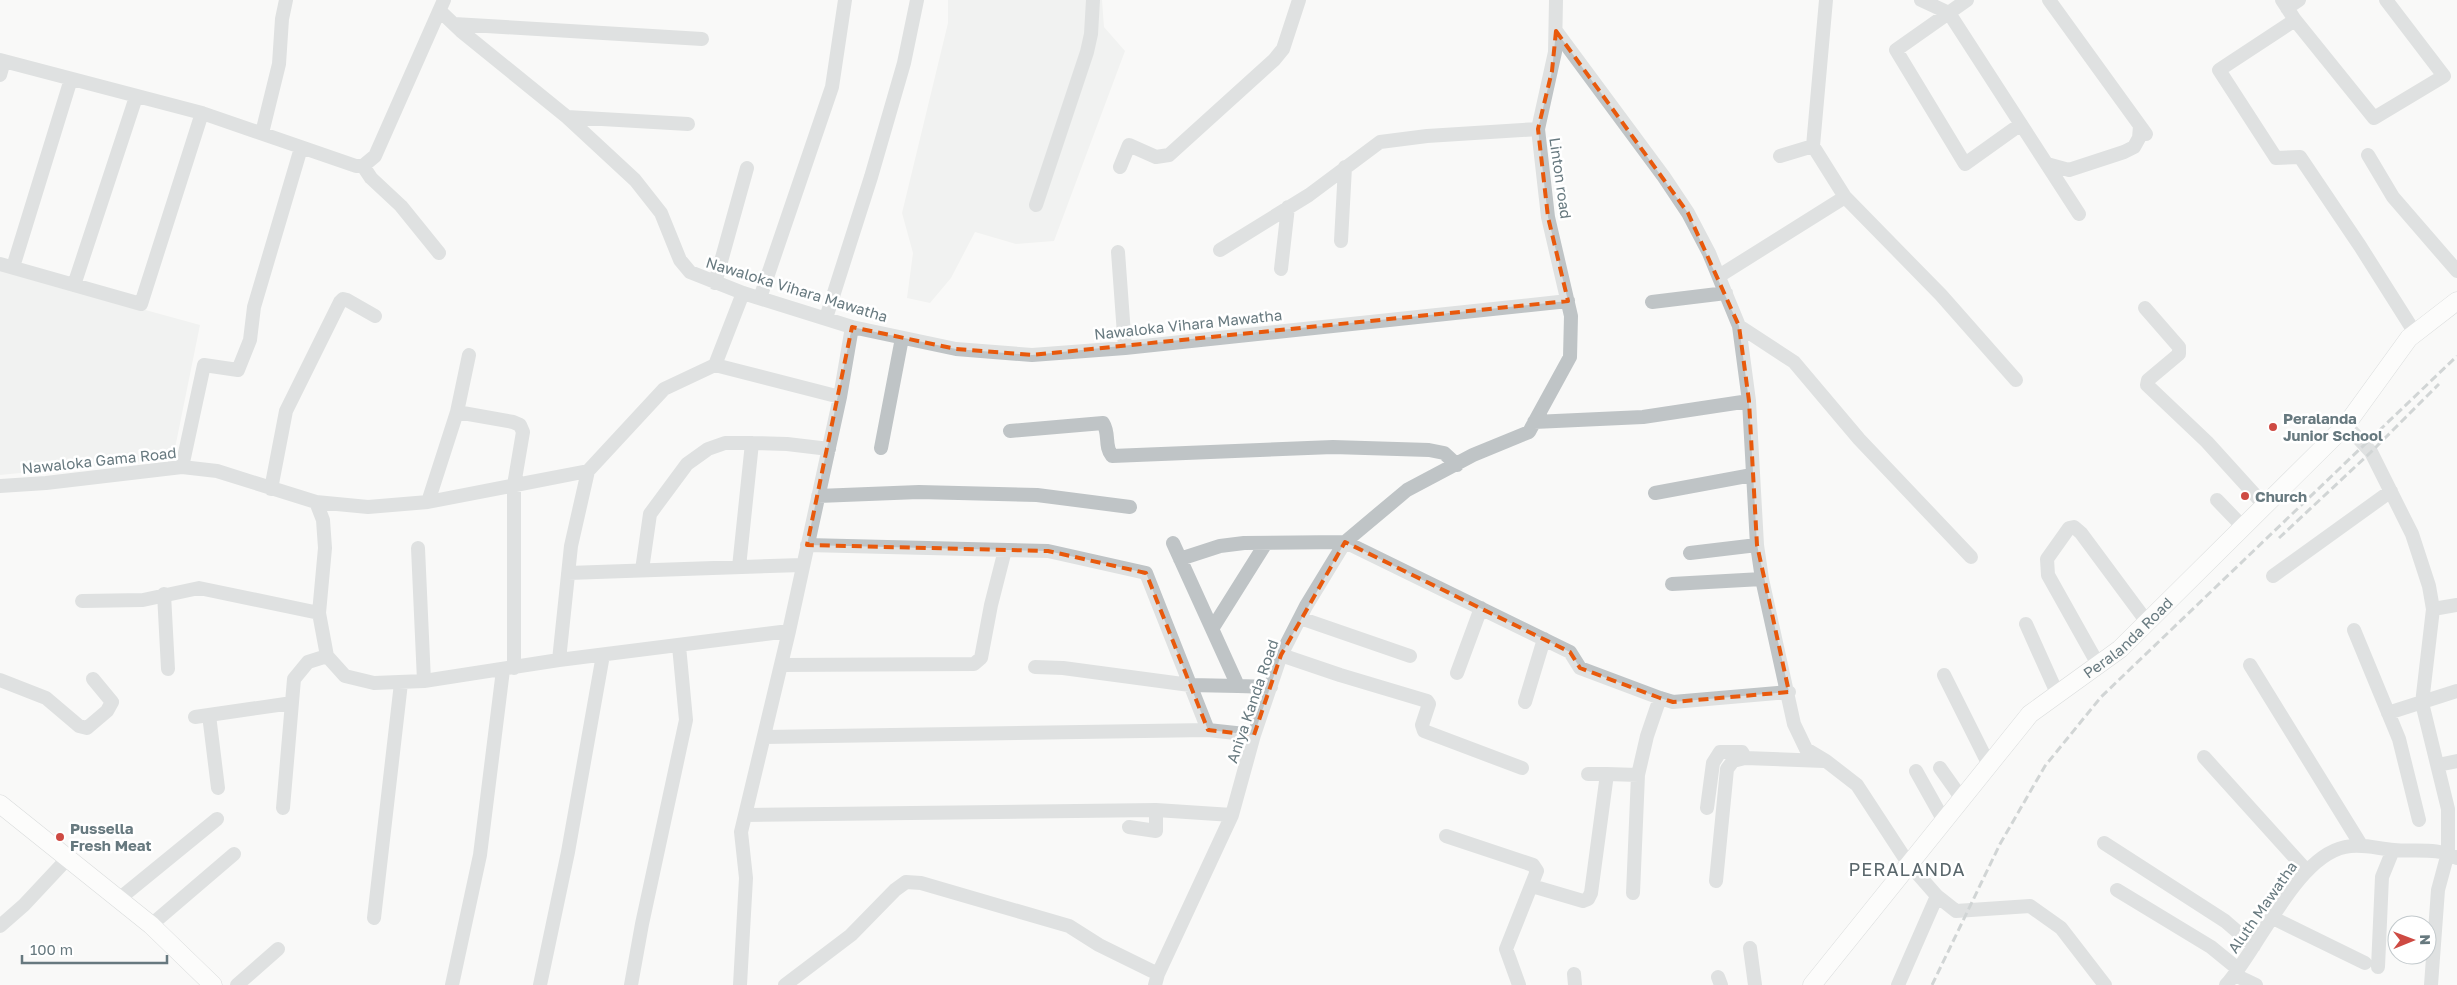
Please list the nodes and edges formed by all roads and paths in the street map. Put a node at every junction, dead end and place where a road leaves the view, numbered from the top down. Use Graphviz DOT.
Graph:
graph roads {
  1 [pos="286,0"];
  2 [pos="845,0"];
  3 [pos="917,0"];
  4 [pos="1093,0"];
  5 [pos="1299,0"];
  6 [pos="1556,0"];
  7 [pos="1826,0"];
  8 [pos="1921,0"];
  9 [pos="1967,0"];
  10 [pos="2049,0"];
  11 [pos="2386,0"];
  12 [pos="2289,3"];
  13 [pos="442,5"];
  14 [pos="1949,13"];
  15 [pos="2295,20"];
  16 [pos="454,24"];
  17 [pos="1556,32"];
  18 [pos="702,38"];
  19 [pos="2,61"];
  20 [pos="0,75"];
  21 [pos="70,79"];
  22 [pos="136,96"];
  23 [pos="202,113"];
  24 [pos="567,117"];
  25 [pos="688,124"];
  26 [pos="2021,124"];
  27 [pos="1538,129"];
  28 [pos="262,133"];
  29 [pos="1813,146"];
  30 [pos="301,148"];
  31 [pos="2368,155"];
  32 [pos="1780,156"];
  33 [pos="2047,164"];
  34 [pos="362,166"];
  35 [pos="1120,167"];
  36 [pos="1345,167"];
  37 [pos="747,168"];
  38 [pos="1846,197"];
  39 [pos="1036,205"];
  40 [pos="1288,207"];
  41 [pos="2079,214"];
  42 [pos="1341,242"];
  43 [pos="1220,250"];
  44 [pos="1118,252"];
  45 [pos="440,253"];
  46 [pos="6,265"];
  47 [pos="1281,269"];
  48 [pos="2457,271"];
  49 [pos="1719,276"];
  50 [pos="714,283"];
  51 [pos="74,285"];
  52 [pos="743,292"];
  53 [pos="1726,293"];
  54 [pos="760,298"];
  55 [pos="1568,301"];
  56 [pos="2457,301"];
  57 [pos="1652,302"];
  58 [pos="2145,308"];
  59 [pos="375,316"];
  60 [pos="826,318"];
  61 [pos="1739,326"];
  62 [pos="852,327"];
  63 [pos="2415,333"];
  64 [pos="902,338"];
  65 [pos="1125,348"];
  66 [pos="469,355"];
  67 [pos="715,365"];
  68 [pos="2016,380"];
  69 [pos="840,397"];
  70 [pos="1749,401"];
  71 [pos="456,412"];
  72 [pos="1534,422"];
  73 [pos="2346,425"];
  74 [pos="1010,431"];
  75 [pos="752,443"];
  76 [pos="881,448"];
  77 [pos="829,449"];
  78 [pos="1457,465"];
  79 [pos="182,467"];
  80 [pos="588,471"];
  81 [pos="1752,475"];
  82 [pos="0,486"];
  83 [pos="514,486"];
  84 [pos="271,489"];
  85 [pos="2391,491"];
  86 [pos="1656,493"];
  87 [pos="818,496"];
  88 [pos="2217,500"];
  89 [pos="316,502"];
  90 [pos="428,502"];
  91 [pos="2265,506"];
  92 [pos="1130,507"];
  93 [pos="2242,528"];
  94 [pos="1345,542"];
  95 [pos="1173,543"];
  96 [pos="1266,543"];
  97 [pos="807,545"];
  98 [pos="1756,545"];
  99 [pos="418,548"];
  100 [pos="1005,550"];
  101 [pos="1690,553"];
  102 [pos="1971,557"];
  103 [pos="1180,559"];
  104 [pos="802,565"];
  105 [pos="739,567"];
  106 [pos="642,570"];
  107 [pos="568,573"];
  108 [pos="2273,576"];
  109 [pos="1762,580"];
  110 [pos="1672,584"];
  111 [pos="164,594"];
  112 [pos="82,601"];
  113 [pos="2457,605"];
  114 [pos="1481,608"];
  115 [pos="2433,609"];
  116 [pos="319,613"];
  117 [pos="1300,618"];
  118 [pos="2147,622"];
  119 [pos="2026,624"];
  120 [pos="1212,629"];
  121 [pos="2354,630"];
  122 [pos="789,631"];
  123 [pos="1544,639"];
  124 [pos="679,646"];
  125 [pos="603,655"];
  126 [pos="1282,655"];
  127 [pos="327,656"];
  128 [pos="1410,656"];
  129 [pos="559,660"];
  130 [pos="782,665"];
  131 [pos="2250,665"];
  132 [pos="2099,666"];
  133 [pos="1035,667"];
  134 [pos="168,669"];
  135 [pos="509,669"];
  136 [pos="1457,673"];
  137 [pos="1944,675"];
  138 [pos="93,679"];
  139 [pos="0,680"];
  140 [pos="424,681"];
  141 [pos="401,683"];
  142 [pos="1190,685"];
  143 [pos="1238,686"];
  144 [pos="1271,687"];
  145 [pos="2457,691"];
  146 [pos="1789,692"];
  147 [pos="2057,693"];
  148 [pos="1660,698"];
  149 [pos="1525,702"];
  150 [pos="292,703"];
  151 [pos="2422,703"];
  152 [pos="2388,713"];
  153 [pos="210,715"];
  154 [pos="195,717"];
  155 [pos="1208,730"];
  156 [pos="1254,735"];
  157 [pos="765,737"];
  158 [pos="2204,757"];
  159 [pos="1745,758"];
  160 [pos="1826,761"];
  161 [pos="2457,761"];
  162 [pos="1989,765"];
  163 [pos="2438,765"];
  164 [pos="1522,768"];
  165 [pos="1940,768"];
  166 [pos="1916,771"];
  167 [pos="1588,774"];
  168 [pos="1607,774"];
  169 [pos="1638,775"];
  170 [pos="218,788"];
  171 [pos="1962,799"];
  172 [pos="0,804"];
  173 [pos="283,808"];
  174 [pos="1707,808"];
  175 [pos="1156,810"];
  176 [pos="746,815"];
  177 [pos="1232,815"];
  178 [pos="217,819"];
  179 [pos="2419,820"];
  180 [pos="1944,821"];
  181 [pos="1129,827"];
  182 [pos="1446,836"];
  183 [pos="2104,843"];
  184 [pos="2361,845"];
  185 [pos="2393,850"];
  186 [pos="234,854"];
  187 [pos="2453,855"];
  188 [pos="68,858"];
  189 [pos="1908,863"];
  190 [pos="2306,870"];
  191 [pos="1716,881"];
  192 [pos="1532,886"];
  193 [pos="2117,890"];
  194 [pos="1633,893"];
  195 [pos="1937,896"];
  196 [pos="119,899"];
  197 [pos="374,918"];
  198 [pos="2273,918"];
  199 [pos="151,924"];
  200 [pos="0,926"];
  201 [pos="2254,946"];
  202 [pos="1750,948"];
  203 [pos="278,949"];
  204 [pos="2233,976"];
  205 [pos="1157,980"];
  206 [pos="212,985"];
  207 [pos="237,985"];
  208 [pos="452,985"];
  209 [pos="540,985"];
  210 [pos="631,985"];
  211 [pos="740,985"];
  212 [pos="785,985"];
  213 [pos="1519,985"];
  214 [pos="1755,985"];
  215 [pos="1812,985"];
  216 [pos="1898,985"];
  217 [pos="2105,985"];
  218 [pos="2256,985"];
  219 [pos="2431,985"];
  1 -- 28 [label="street"];
  2 -- 54 [label="street"];
  3 -- 60 [label="street"];
  4 -- 39 [label="street"];
  5 -- 35 [label="street"];
  6 -- 17 [label="street, Linton road"];
  7 -- 29 [label="street"];
  8 -- 14 [label="street"];
  9 -- 14 [label="street"];
  10 -- 33 [label="street"];
  11 -- 15 [label="street"];
  12 -- 15 [label="street"];
  13 -- 16 [label="street, Nawaloka Vihara Mawatha"];
  13 -- 34 [label="street"];
  14 -- 26 [label="street"];
  14 -- 26 [label="street"];
  15 -- 63 [label="street"];
  16 -- 18 [label="street"];
  16 -- 24 [label="street, Nawaloka Vihara Mawatha"];
  17 -- 27 [label="street, Linton road"];
  17 -- 49 [label="street"];
  19 -- 20 [label="street"];
  19 -- 21 [label="street"];
  21 -- 22 [label="street"];
  21 -- 46 [label="street"];
  22 -- 23 [label="street"];
  22 -- 51 [label="street"];
  23 -- 28 [label="street"];
  23 -- 51 [label="street"];
  24 -- 25 [label="street"];
  24 -- 50 [label="street, Nawaloka Vihara Mawatha"];
  26 -- 33 [label="street"];
  27 -- 36 [label="street"];
  27 -- 55 [label="street, Linton road"];
  28 -- 30 [label="street"];
  29 -- 32 [label="street"];
  29 -- 38 [label="street"];
  30 -- 34 [label="street"];
  30 -- 79 [label="street"];
  31 -- 48 [label="street"];
  33 -- 41 [label="street"];
  34 -- 45 [label="street"];
  36 -- 40 [label="street"];
  36 -- 42 [label="street"];
  37 -- 50 [label="street"];
  38 -- 49 [label="street"];
  38 -- 68 [label="street"];
  40 -- 43 [label="street"];
  40 -- 47 [label="street"];
  44 -- 65 [label="street"];
  46 -- 51 [label="street"];
  49 -- 53 [label="street"];
  50 -- 52 [label="street, Nawaloka Vihara Mawatha"];
  52 -- 54 [label="street, Nawaloka Vihara Mawatha"];
  52 -- 67 [label="street"];
  53 -- 57 [label="street"];
  53 -- 61 [label="street"];
  54 -- 60 [label="street, Nawaloka Vihara Mawatha"];
  55 -- 65 [label="street, Nawaloka Vihara Mawatha"];
  55 -- 72 [label="street, Aniya Kanda Road"];
  56 -- 63 [label="main road, Peralanda Road"];
  58 -- 91 [label="street"];
  59 -- 84 [label="street"];
  60 -- 62 [label="street, Nawaloka Vihara Mawatha"];
  61 -- 70 [label="street"];
  61 -- 102 [label="street"];
  62 -- 64 [label="street, Nawaloka Vihara Mawatha"];
  62 -- 69 [label="street"];
  63 -- 73 [label="main road, Peralanda Road"];
  64 -- 65 [label="street, Nawaloka Vihara Mawatha"];
  64 -- 76 [label="street"];
  66 -- 71 [label="street"];
  67 -- 69 [label="street"];
  67 -- 80 [label="street"];
  69 -- 77 [label="street"];
  70 -- 72 [label="street"];
  70 -- 81 [label="street"];
  71 -- 83 [label="street"];
  71 -- 90 [label="street"];
  72 -- 78 [label="street, Aniya Kanda Road"];
  73 -- 85 [label="street"];
  73 -- 91 [label="main road, Peralanda Road"];
  74 -- 78 [label="street"];
  75 -- 77 [label="street"];
  75 -- 105 [label="street"];
  75 -- 106 [label="street"];
  77 -- 87 [label="street"];
  78 -- 94 [label="street, Aniya Kanda Road"];
  79 -- 82 [label="street, Nawaloka Gama Road"];
  79 -- 84 [label="street, Nawaloka Gama Road"];
  80 -- 83 [label="street, Nawaloka Gama Road"];
  80 -- 107 [label="street"];
  81 -- 86 [label="street"];
  81 -- 98 [label="street"];
  83 -- 90 [label="street, Nawaloka Gama Road"];
  83 -- 135 [label="street"];
  84 -- 89 [label="street, Nawaloka Gama Road"];
  85 -- 108 [label="street"];
  85 -- 115 [label="street"];
  87 -- 92 [label="street"];
  87 -- 97 [label="street"];
  88 -- 93 [label="street"];
  89 -- 90 [label="street, Nawaloka Gama Road"];
  89 -- 116 [label="street"];
  91 -- 93 [label="main road, Peralanda Road"];
  93 -- 118 [label="main road, Peralanda Road"];
  94 -- 96 [label="street"];
  94 -- 114 [label="street"];
  94 -- 117 [label="street, Aniya Kanda Road"];
  95 -- 103 [label="street"];
  96 -- 103 [label="street"];
  96 -- 120 [label="street"];
  97 -- 100 [label="street"];
  97 -- 104 [label="street"];
  98 -- 101 [label="street"];
  98 -- 109 [label="street"];
  99 -- 140 [label="street"];
  100 -- 130 [label="street"];
  100 -- 142 [label="street"];
  103 -- 120 [label="street"];
  104 -- 105 [label="street"];
  104 -- 122 [label="street"];
  105 -- 106 [label="street"];
  106 -- 107 [label="street"];
  107 -- 129 [label="street"];
  109 -- 110 [label="street"];
  109 -- 146 [label="street"];
  111 -- 112 [label="street"];
  111 -- 116 [label="street"];
  111 -- 134 [label="street"];
  113 -- 115 [label="street"];
  114 -- 123 [label="street"];
  114 -- 136 [label="street"];
  115 -- 151 [label="street"];
  116 -- 127 [label="street"];
  117 -- 126 [label="street, Aniya Kanda Road"];
  117 -- 128 [label="street"];
  118 -- 132 [label="main road, Peralanda Road"];
  118 -- 132 [label="street"];
  119 -- 147 [label="street"];
  120 -- 143 [label="street"];
  121 -- 152 [label="street"];
  122 -- 124 [label="street"];
  122 -- 130 [label="street"];
  123 -- 148 [label="street"];
  123 -- 149 [label="street"];
  124 -- 125 [label="street"];
  124 -- 210 [label="street"];
  125 -- 129 [label="street"];
  125 -- 209 [label="street"];
  126 -- 144 [label="street, Aniya Kanda Road"];
  126 -- 164 [label="street"];
  127 -- 141 [label="street"];
  127 -- 150 [label="street"];
  129 -- 135 [label="street"];
  130 -- 157 [label="street"];
  131 -- 184 [label="street"];
  132 -- 147 [label="main road, Peralanda Road"];
  133 -- 142 [label="street"];
  135 -- 140 [label="street"];
  135 -- 208 [label="street"];
  137 -- 162 [label="street"];
  138 -- 139 [label="street"];
  140 -- 141 [label="street"];
  141 -- 197 [label="street"];
  142 -- 143 [label="street"];
  142 -- 155 [label="street"];
  143 -- 144 [label="street"];
  144 -- 156 [label="street, Aniya Kanda Road"];
  145 -- 151 [label="street"];
  146 -- 148 [label="street"];
  146 -- 160 [label="street"];
  147 -- 162 [label="main road, Peralanda Road"];
  148 -- 169 [label="street"];
  150 -- 153 [label="street"];
  150 -- 173 [label="street"];
  151 -- 152 [label="street"];
  151 -- 163 [label="street"];
  152 -- 179 [label="street"];
  153 -- 154 [label="street"];
  153 -- 170 [label="street"];
  155 -- 156 [label="street"];
  155 -- 157 [label="street"];
  156 -- 177 [label="street, Aniya Kanda Road"];
  157 -- 176 [label="street"];
  158 -- 190 [label="street"];
  159 -- 160 [label="street"];
  159 -- 174 [label="street"];
  159 -- 191 [label="street"];
  160 -- 189 [label="street"];
  161 -- 163 [label="street"];
  162 -- 171 [label="main road, Peralanda Road"];
  163 -- 187 [label="street"];
  165 -- 171 [label="street"];
  166 -- 180 [label="street"];
  167 -- 168 [label="street"];
  168 -- 169 [label="street"];
  168 -- 192 [label="street"];
  169 -- 194 [label="street"];
  171 -- 180 [label="main road, Peralanda Road"];
  172 -- 188 [label="main road"];
  175 -- 176 [label="street"];
  175 -- 177 [label="street"];
  175 -- 181 [label="street"];
  176 -- 211 [label="street"];
  177 -- 205 [label="street, Aniya Kanda Road"];
  178 -- 196 [label="street"];
  180 -- 189 [label="main road, Peralanda Road"];
  182 -- 192 [label="street"];
  183 -- 201 [label="street"];
  184 -- 185 [label="street, Aluth Mawatha"];
  184 -- 190 [label="street, Aluth Mawatha"];
  185 -- 187 [label="street, Aluth Mawatha"];
  185 -- 198 [label="street"];
  186 -- 199 [label="street"];
  187 -- 219 [label="street"];
  188 -- 196 [label="main road"];
  188 -- 200 [label="street"];
  189 -- 195 [label="street"];
  189 -- 215 [label="main road, Peralanda Road"];
  190 -- 198 [label="street, Aluth Mawatha"];
  192 -- 213 [label="street"];
  193 -- 204 [label="street"];
  195 -- 216 [label="street"];
  195 -- 217 [label="street"];
  196 -- 199 [label="main road"];
  198 -- 201 [label="street, Aluth Mawatha"];
  199 -- 206 [label="main road"];
  201 -- 204 [label="street, Aluth Mawatha"];
  202 -- 214 [label="street"];
  203 -- 207 [label="street"];
  204 -- 218 [label="street"];
  205 -- 212 [label="street"];
}
